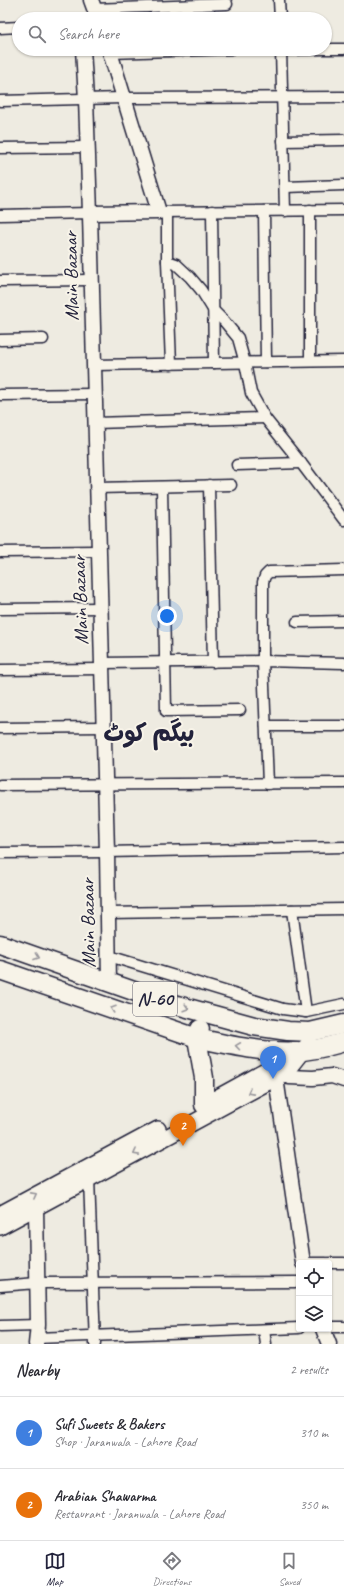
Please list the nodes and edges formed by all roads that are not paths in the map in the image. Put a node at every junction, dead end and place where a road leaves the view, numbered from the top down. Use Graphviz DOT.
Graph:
graph roads {
  1 [pos="279,0"];
  2 [pos="227,4"];
  3 [pos="94,9"];
  4 [pos="280,12"];
  5 [pos="12,27"];
  6 [pos="0,28"];
  7 [pos="332,49"];
  8 [pos="344,49"];
  9 [pos="83,56"];
  10 [pos="111,56"];
  11 [pos="281,56"];
  12 [pos="344,97"];
  13 [pos="123,98"];
  14 [pos="282,98"];
  15 [pos="86,99"];
  16 [pos="0,101"];
  17 [pos="344,140"];
  18 [pos="284,142"];
  19 [pos="88,147"];
  20 [pos="0,148"];
  21 [pos="344,185"];
  22 [pos="285,187"];
  23 [pos="310,210"];
  24 [pos="344,210"];
  25 [pos="212,211"];
  26 [pos="264,211"];
  27 [pos="284,211"];
  28 [pos="163,212"];
  29 [pos="90,214"];
  30 [pos="0,215"];
  31 [pos="167,261"];
  32 [pos="91,280"];
  33 [pos="0,281"];
  34 [pos="214,311"];
  35 [pos="43,339"];
  36 [pos="0,340"];
  37 [pos="310,361"];
  38 [pos="344,361"];
  39 [pos="266,362"];
  40 [pos="214,363"];
  41 [pos="245,363"];
  42 [pos="171,364"];
  43 [pos="94,365"];
  44 [pos="94,394"];
  45 [pos="0,395"];
  46 [pos="265,418"];
  47 [pos="95,423"];
  48 [pos="301,463"];
  49 [pos="237,465"];
  50 [pos="209,485"];
  51 [pos="231,485"];
  52 [pos="162,487"];
  53 [pos="97,488"];
  54 [pos="344,520"];
  55 [pos="99,551"];
  56 [pos="0,552"];
  57 [pos="344,570"];
  58 [pos="100,608"];
  59 [pos="0,609"];
  60 [pos="344,621"];
  61 [pos="297,622"];
  62 [pos="263,661"];
  63 [pos="165,662"];
  64 [pos="214,662"];
  65 [pos="344,664"];
  66 [pos="102,666"];
  67 [pos="0,670"];
  68 [pos="240,710"];
  69 [pos="266,726"];
  70 [pos="344,726"];
  71 [pos="104,727"];
  72 [pos="0,728"];
  73 [pos="106,783"];
  74 [pos="344,783"];
  75 [pos="268,784"];
  76 [pos="0,785"];
  77 [pos="344,846"];
  78 [pos="107,852"];
  79 [pos="0,853"];
  80 [pos="344,909"];
  81 [pos="292,910"];
  82 [pos="108,913"];
  83 [pos="0,944"];
  84 [pos="109,956"];
  85 [pos="0,970"];
  86 [pos="109,983"];
  87 [pos="344,1004"];
  88 [pos="306,1012"];
  89 [pos="205,1014"];
  90 [pos="344,1024"];
  91 [pos="310,1032"];
  92 [pos="196,1038"];
  93 [pos="344,1042"];
  94 [pos="296,1051"];
  95 [pos="277,1071"];
  96 [pos="344,1080"];
  97 [pos="204,1105"];
  98 [pos="89,1178"];
  99 [pos="36,1207"];
  100 [pos="0,1214"];
  101 [pos="0,1227"];
  102 [pos="303,1260"];
  103 [pos="332,1263"];
  104 [pos="344,1263"];
  105 [pos="296,1282"];
  106 [pos="37,1283"];
  107 [pos="94,1283"];
  108 [pos="0,1286"];
  109 [pos="0,1326"];
  110 [pos="332,1327"];
  111 [pos="344,1327"];
  112 [pos="296,1328"];
  113 [pos="264,1330"];
  114 [pos="324,1332"];
  115 [pos="37,1336"];
  116 [pos="95,1340"];
  117 [pos="266,1344"];
  118 [pos="329,1344"];
  1 -- 4 [label="street"];
  2 -- 3 [label="street"];
  5 -- 6 [label="street"];
  7 -- 8 [label="street"];
  9 -- 15 [label="street, Main Bazaar"];
  10 -- 13 [label="street"];
  11 -- 14 [label="street"];
  12 -- 14 [label="street"];
  13 -- 14 [label="street"];
  13 -- 15 [label="street"];
  13 -- 28 [label="street"];
  14 -- 18 [label="street"];
  15 -- 16 [label="street"];
  15 -- 19 [label="street, Main Bazaar"];
  17 -- 18 [label="street"];
  18 -- 22 [label="street"];
  19 -- 20 [label="street"];
  19 -- 29 [label="street, Main Bazaar"];
  21 -- 22 [label="street"];
  22 -- 27 [label="street"];
  23 -- 24 [label="street"];
  23 -- 27 [label="street"];
  23 -- 37 [label="street"];
  25 -- 26 [label="street"];
  25 -- 28 [label="street"];
  25 -- 34 [label="street"];
  26 -- 27 [label="street"];
  26 -- 39 [label="street"];
  28 -- 29 [label="street"];
  28 -- 31 [label="street"];
  29 -- 30 [label="street"];
  29 -- 32 [label="street, Main Bazaar"];
  31 -- 34 [label="street"];
  31 -- 42 [label="street"];
  32 -- 33 [label="street"];
  32 -- 43 [label="street, Main Bazaar"];
  34 -- 40 [label="street"];
  34 -- 41 [label="street"];
  35 -- 36 [label="street"];
  37 -- 38 [label="street"];
  37 -- 39 [label="street"];
  39 -- 41 [label="street"];
  40 -- 41 [label="street"];
  40 -- 42 [label="street"];
  41 -- 46 [label="street"];
  42 -- 43 [label="street"];
  43 -- 44 [label="street, Main Bazaar"];
  44 -- 45 [label="street"];
  44 -- 47 [label="street, Main Bazaar"];
  46 -- 47 [label="street"];
  46 -- 48 [label="street"];
  47 -- 53 [label="street, Main Bazaar"];
  48 -- 49 [label="street"];
  48 -- 54 [label="street"];
  50 -- 51 [label="street"];
  50 -- 52 [label="street"];
  50 -- 64 [label="street"];
  52 -- 53 [label="street"];
  52 -- 63 [label="street"];
  53 -- 55 [label="street, Main Bazaar"];
  55 -- 56 [label="street"];
  55 -- 58 [label="street, Main Bazaar"];
  57 -- 62 [label="street"];
  58 -- 59 [label="street"];
  58 -- 66 [label="street, Main Bazaar"];
  60 -- 61 [label="street"];
  62 -- 64 [label="street"];
  62 -- 65 [label="street"];
  62 -- 69 [label="street"];
  63 -- 64 [label="street"];
  63 -- 66 [label="street"];
  63 -- 68 [label="street"];
  66 -- 67 [label="street"];
  66 -- 71 [label="street, Main Bazaar"];
  69 -- 70 [label="street"];
  69 -- 75 [label="street"];
  71 -- 72 [label="street"];
  71 -- 73 [label="street, Main Bazaar"];
  73 -- 75 [label="street"];
  73 -- 76 [label="street"];
  73 -- 78 [label="street, Main Bazaar"];
  74 -- 75 [label="street"];
  77 -- 78 [label="street"];
  78 -- 79 [label="street"];
  78 -- 82 [label="street, Main Bazaar"];
  80 -- 81 [label="street"];
  81 -- 82 [label="street"];
  81 -- 88 [label="street"];
  82 -- 84 [label="street, Main Bazaar"];
  83 -- 86 [label="highway, N-60, one-way"];
  84 -- 86 [label="street, Main Bazaar"];
  84 -- 88 [label="street"];
  92 -- 85 [label="highway, N-60, one-way"];
  86 -- 89 [label="highway, N-60, one-way"];
  87 -- 88 [label="street"];
  89 -- 91 [label="highway, N-60"];
  89 -- 92 [label="highway"];
  90 -- 91 [label="highway"];
  91 -- 94 [label="main road"];
  94 -- 92 [label="highway, N-60, one-way"];
  92 -- 97 [label="highway"];
  93 -- 94 [label="highway"];
  94 -- 95 [label="main road"];
  95 -- 96 [label="street"];
  95 -- 97 [label="main road"];
  95 -- 98 [label="main road, one-way"];
  95 -- 102 [label="street"];
  100 -- 97 [label="main road, one-way"];
  98 -- 99 [label="main road"];
  98 -- 107 [label="street"];
  99 -- 101 [label="main road"];
  99 -- 106 [label="street"];
  103 -- 104 [label="street"];
  105 -- 107 [label="street"];
  106 -- 107 [label="street"];
  106 -- 108 [label="street"];
  106 -- 115 [label="street"];
  107 -- 116 [label="street"];
  109 -- 115 [label="street"];
  110 -- 111 [label="street"];
  112 -- 113 [label="street"];
  113 -- 116 [label="street"];
  113 -- 117 [label="street"];
  114 -- 118 [label="street"];
  115 -- 116 [label="street"];
}
